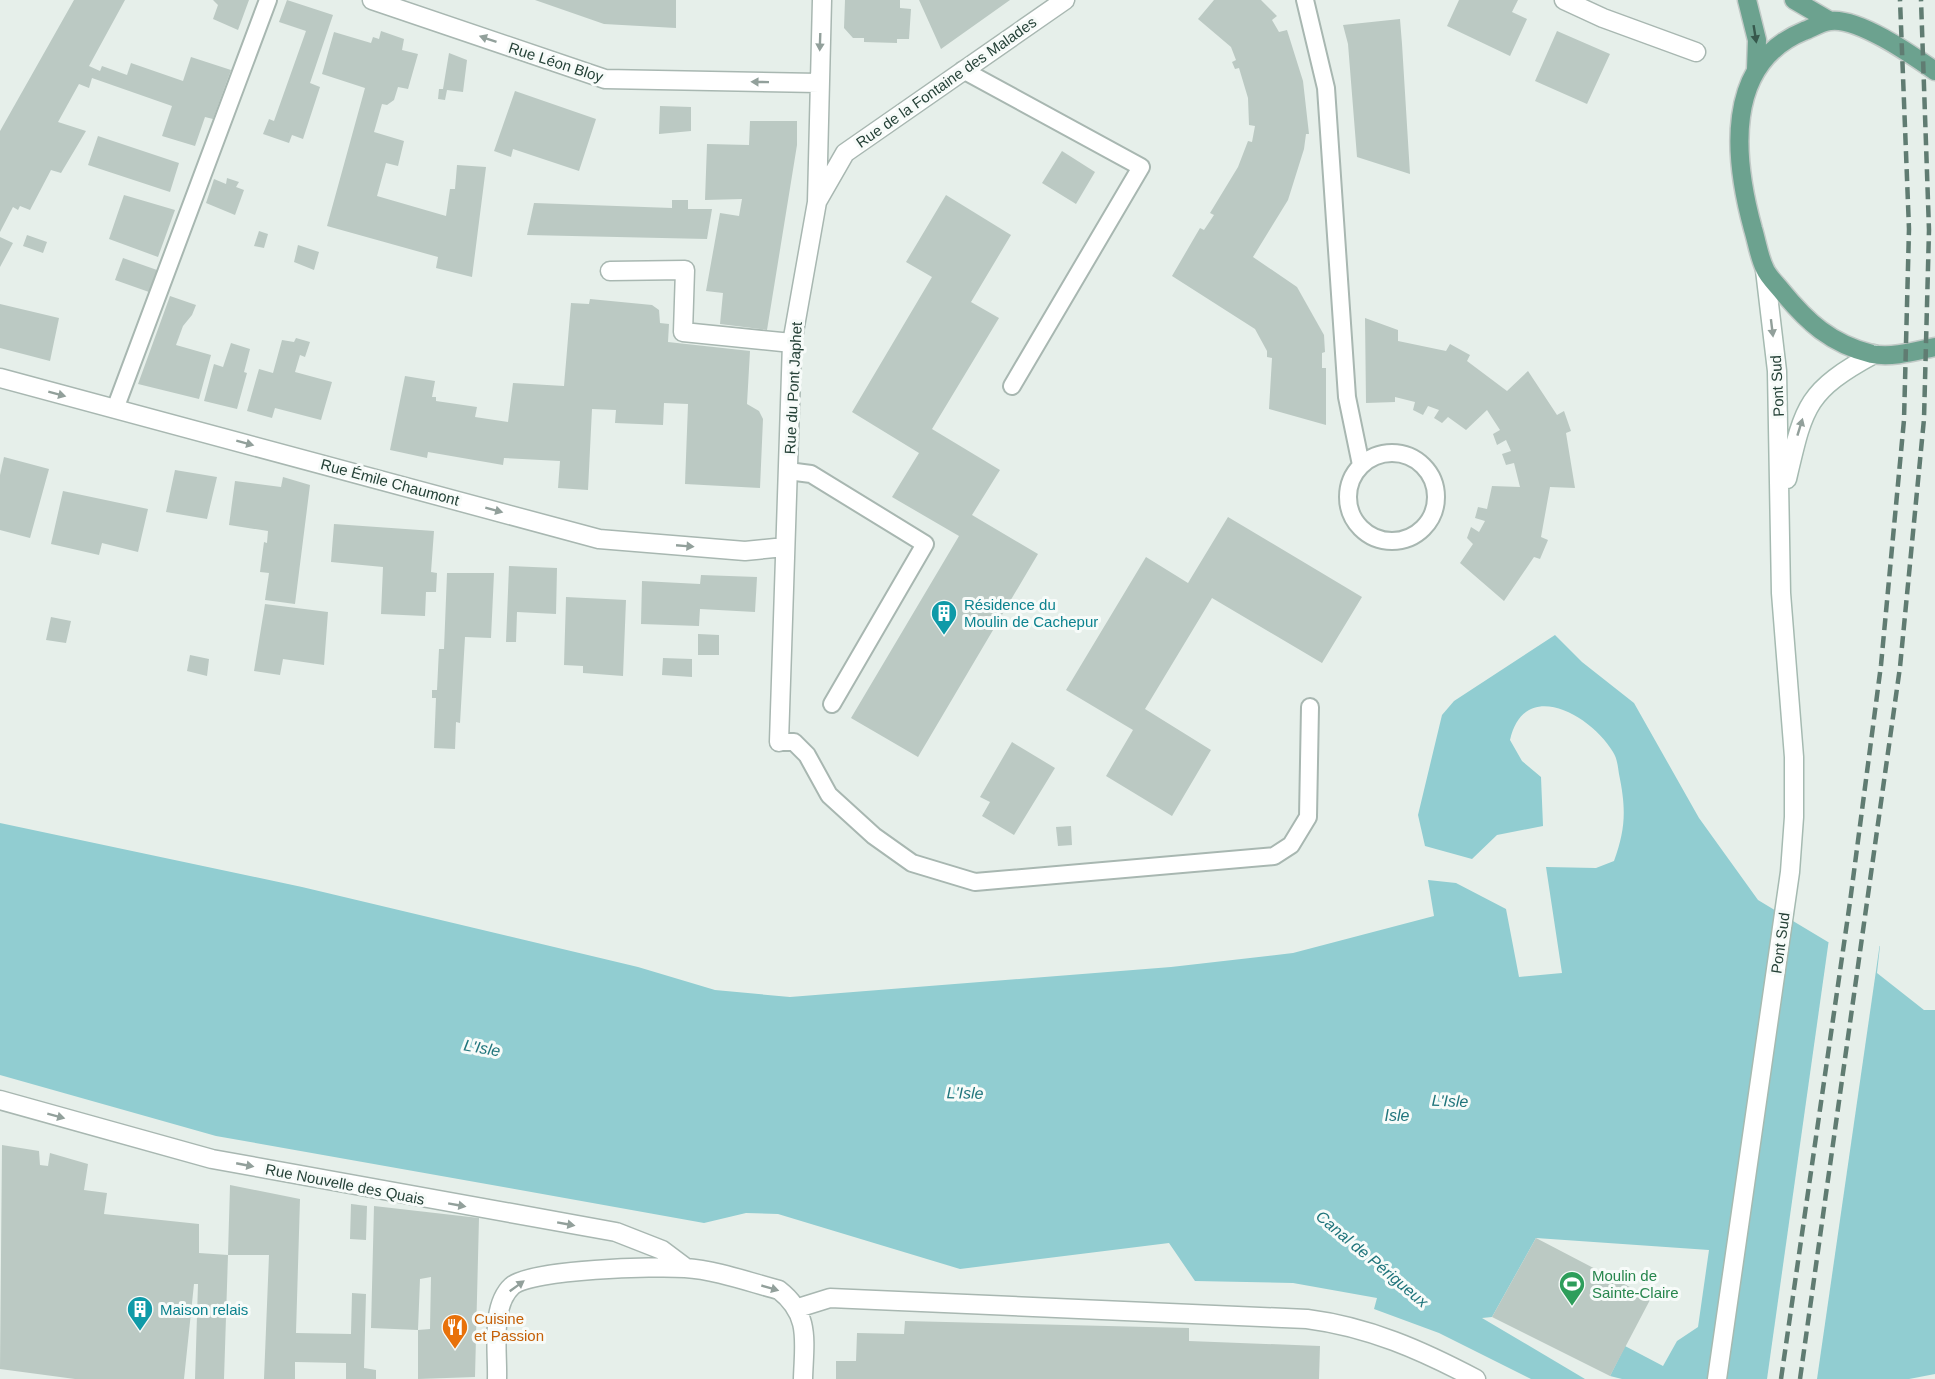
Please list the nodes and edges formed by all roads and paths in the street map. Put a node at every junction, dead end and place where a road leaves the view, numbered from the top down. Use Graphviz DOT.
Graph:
graph roads {
  1 [pos="268,0"];
  2 [pos="372,0"];
  3 [pos="822,0"];
  4 [pos="1065,0"];
  5 [pos="1305,0"];
  6 [pos="1564,0"];
  7 [pos="1747,0"];
  8 [pos="1794,0"];
  9 [pos="1830,21"];
  10 [pos="1696,52"];
  11 [pos="1756,69"];
  12 [pos="963,70"];
  13 [pos="1935,71"];
  14 [pos="819,83"];
  15 [pos="817,201"];
  16 [pos="1765,270"];
  17 [pos="610,271"];
  18 [pos="792,343"];
  19 [pos="1935,347"];
  20 [pos="1874,354"];
  21 [pos="0,378"];
  22 [pos="1012,386"];
  23 [pos="115,409"];
  24 [pos="1361,465"];
  25 [pos="788,471"];
  26 [pos="1781,504"];
  27 [pos="785,547"];
  28 [pos="832,704"];
  29 [pos="1310,708"];
  30 [pos="779,742"];
  31 [pos="0,1100"];
  32 [pos="686,1268"];
  33 [pos="798,1308"];
  34 [pos="497,1379"];
  35 [pos="803,1379"];
  36 [pos="1475,1379"];
  37 [pos="1717,1379"];
  1 -- 23 [label="lane"];
  14 -- 2 [label="street, Rue Léon Bloy, one-way"];
  3 -- 14 [label="street, Rue du Pont Japhet, one-way"];
  4 -- 12 [label="street, Rue de la Fontaine des Malades"];
  5 -- 24 [label="lane"];
  6 -- 10 [label="street"];
  7 -- 11 [label="main road, one-way"];
  8 -- 9 [label="main road"];
  9 -- 11 [label="main road"];
  9 -- 13 [label="main road"];
  11 -- 16 [label="main road"];
  12 -- 15 [label="street, Rue de la Fontaine des Malades"];
  12 -- 22 [label="lane"];
  14 -- 15 [label="street, Rue du Pont Japhet"];
  15 -- 18 [label="street, Rue du Pont Japhet"];
  16 -- 20 [label="main road"];
  16 -- 26 [label="street, Pont Sud, one-way"];
  17 -- 18 [label="street"];
  18 -- 25 [label="street, Rue du Pont Japhet"];
  19 -- 20 [label="main road"];
  26 -- 20 [label="street, Pont Sud, one-way"];
  21 -- 23 [label="street, Rue Émile Chaumont, one-way"];
  23 -- 27 [label="street, Rue Émile Chaumont, one-way"];
  24 -- 24 [label="lane"];
  25 -- 27 [label="street, Rue du Pont Japhet"];
  25 -- 28 [label="lane"];
  26 -- 37 [label="street, Pont Sud"];
  27 -- 30 [label="street, Rue du Pont Japhet"];
  29 -- 30 [label="lane"];
  31 -- 32 [label="street, Rue Nouvelle des Quais, one-way"];
  32 -- 33 [label="street, one-way"];
  34 -- 32 [label="street, one-way"];
  33 -- 35 [label="street"];
  33 -- 36 [label="street"];
}
